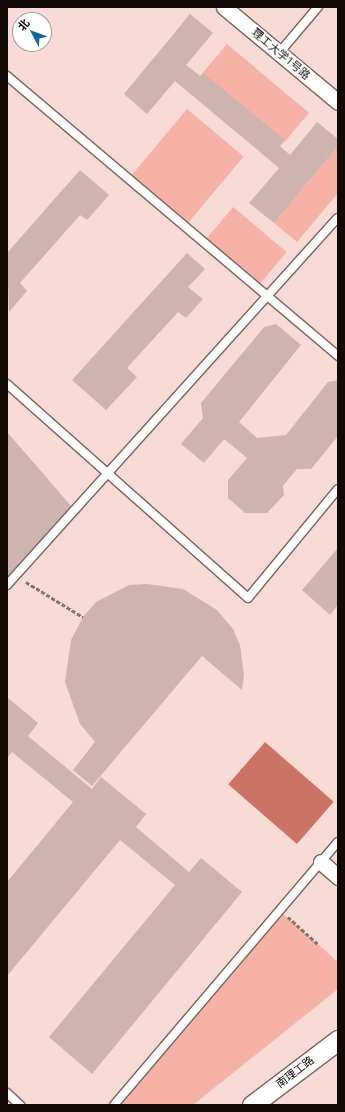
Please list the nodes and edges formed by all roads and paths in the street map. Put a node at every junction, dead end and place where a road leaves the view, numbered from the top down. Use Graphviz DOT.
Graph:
graph roads {
  1 [pos="224,7"];
  2 [pos="318,7"];
  3 [pos="279,53"];
  4 [pos="7,76"];
  5 [pos="338,102"];
  6 [pos="338,218"];
  7 [pos="269,297"];
  8 [pos="338,356"];
  9 [pos="7,384"];
  10 [pos="107,475"];
  11 [pos="338,489"];
  12 [pos="16,575"];
  13 [pos="7,585"];
  14 [pos="83,618"];
  15 [pos="338,842"];
  16 [pos="321,862"];
  17 [pos="338,877"];
  18 [pos="280,911"];
  19 [pos="319,945"];
  20 [pos="338,1040"];
  21 [pos="7,1093"];
  22 [pos="20,1105"];
  23 [pos="114,1105"];
  24 [pos="252,1105"];
  1 -- 3 [label="street, 理工大学1号路"];
  2 -- 3 [label="lane"];
  3 -- 5 [label="street, 理工大学1号路"];
  4 -- 7 [label="lane"];
  6 -- 7 [label="lane"];
  7 -- 8 [label="lane"];
  7 -- 10 [label="lane"];
  9 -- 10 [label="lane"];
  10 -- 11 [label="lane"];
  10 -- 12 [label="lane"];
  12 -- 13 [label="lane"];
  12 -- 14 [label="path"];
  15 -- 16 [label="lane"];
  16 -- 17 [label="street"];
  16 -- 18 [label="lane"];
  18 -- 19 [label="path"];
  18 -- 23 [label="lane"];
  20 -- 24 [label="street, 南理工路"];
  21 -- 22 [label="lane"];
}
